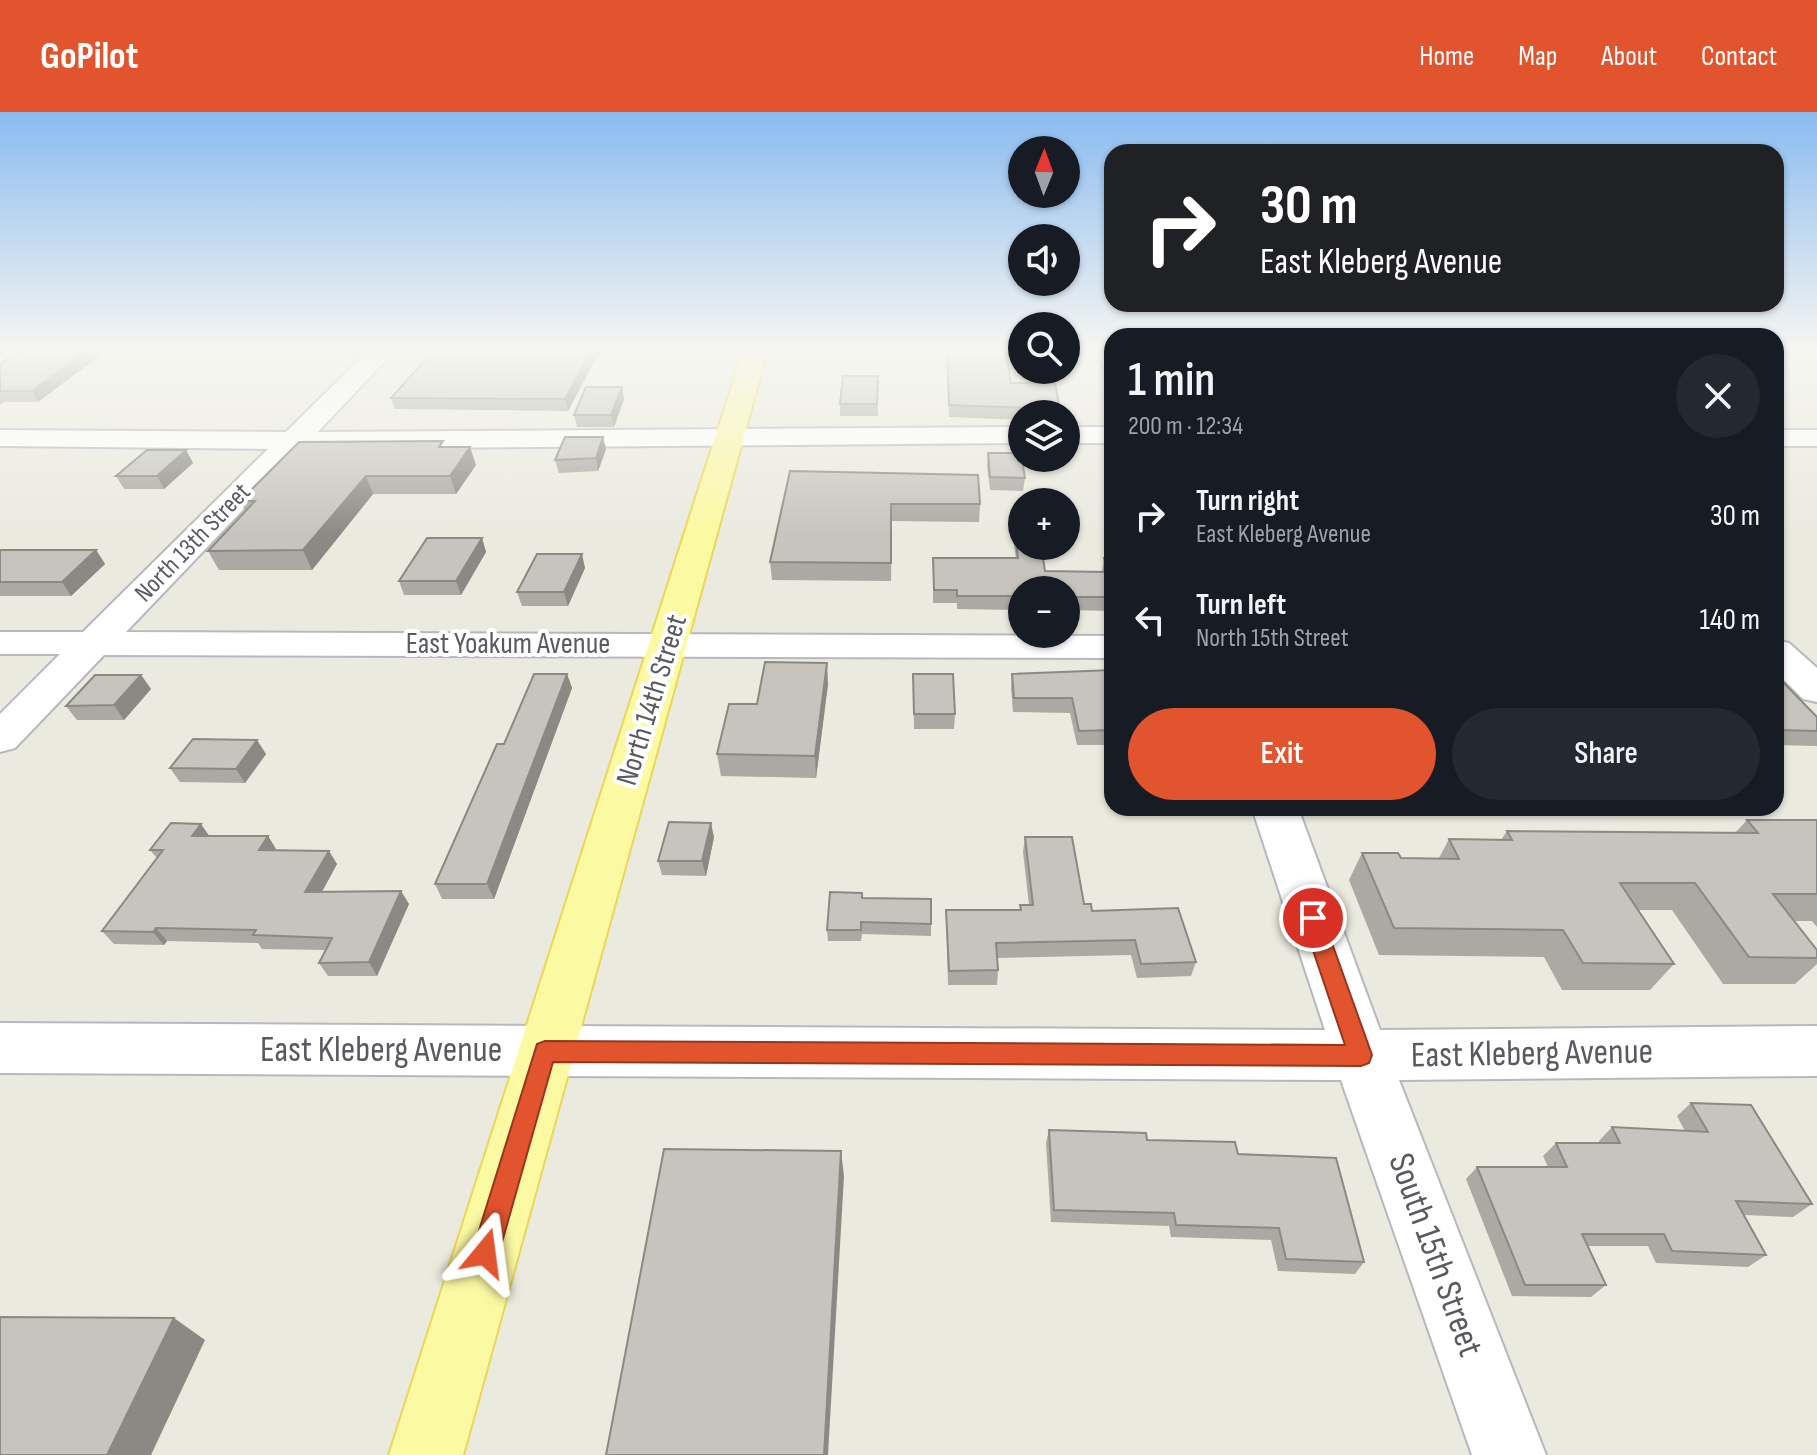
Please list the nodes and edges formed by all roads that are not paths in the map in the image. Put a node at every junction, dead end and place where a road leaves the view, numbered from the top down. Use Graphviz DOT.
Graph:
graph roads {
  1 [pos="323,411"];
  2 [pos="739,411"];
  3 [pos="1008,435"];
  4 [pos="1080,435"];
  5 [pos="1104,435"];
  6 [pos="0,438"];
  7 [pos="731,438"];
  8 [pos="1784,438"];
  9 [pos="1817,438"];
  10 [pos="293,441"];
  11 [pos="0,643"];
  12 [pos="94,644"];
  13 [pos="669,645"];
  14 [pos="1104,647"];
  15 [pos="1817,649"];
  16 [pos="1784,650"];
  17 [pos="1784,658"];
  18 [pos="1817,690"];
  19 [pos="0,738"];
  20 [pos="1278,816"];
  21 [pos="0,1048"];
  22 [pos="545,1051"];
  23 [pos="1817,1051"];
  24 [pos="1361,1055"];
  25 [pos="426,1455"];
  26 [pos="1509,1455"];
  1 -- 10 [label="street, North 13th Street"];
  2 -- 7 [label="main road, North 14th Street"];
  3 -- 7 [label="street"];
  4 -- 5 [label="street"];
  6 -- 10 [label="street"];
  7 -- 10 [label="street"];
  7 -- 13 [label="main road, North 14th Street"];
  8 -- 9 [label="street"];
  10 -- 12 [label="street, North 13th Street"];
  11 -- 12 [label="street, East Yoakum Avenue"];
  12 -- 13 [label="street, East Yoakum Avenue"];
  12 -- 19 [label="street, North 13th Street"];
  13 -- 14 [label="street, East Yoakum Avenue"];
  13 -- 22 [label="main road, North 14th Street"];
  15 -- 16 [label="street"];
  17 -- 18 [label="street"];
  20 -- 24 [label="street, South 15th Street"];
  21 -- 22 [label="street, East Kleberg Avenue"];
  22 -- 24 [label="street, East Kleberg Avenue"];
  22 -- 25 [label="main road, North 14th Street"];
  23 -- 24 [label="street, East Kleberg Avenue"];
  24 -- 26 [label="street, South 15th Street"];
}
